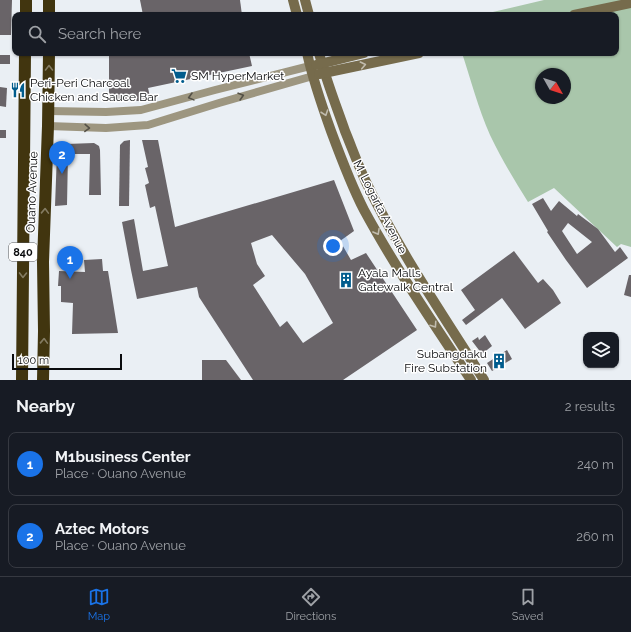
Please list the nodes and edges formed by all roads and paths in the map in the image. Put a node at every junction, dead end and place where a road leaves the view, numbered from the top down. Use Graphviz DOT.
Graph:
graph roads {
  1 [pos="26,0"];
  2 [pos="49,0"];
  3 [pos="293,0"];
  4 [pos="305,0"];
  5 [pos="631,3"];
  6 [pos="26,12"];
  7 [pos="49,12"];
  8 [pos="296,12"];
  9 [pos="308,12"];
  10 [pos="588,12"];
  11 [pos="25,56"];
  12 [pos="49,56"];
  13 [pos="308,56"];
  14 [pos="351,56"];
  15 [pos="390,56"];
  16 [pos="322,63"];
  17 [pos="311,71"];
  18 [pos="215,90"];
  19 [pos="219,103"];
  20 [pos="49,111"];
  21 [pos="48,126"];
  22 [pos="366,181"];
  23 [pos="353,186"];
  24 [pos="22,380"];
  25 [pos="43,380"];
  26 [pos="471,380"];
  27 [pos="484,380"];
  1 -- 6 [label="highway"];
  2 -- 7 [label="highway"];
  3 -- 8 [label="main road"];
  4 -- 9 [label="main road"];
  5 -- 10 [label="main road"];
  11 -- 24 [label="highway, Ouano Avenue / 840, one-way"];
  20 -- 12 [label="highway, Ouano Avenue / 840, one-way"];
  13 -- 17 [label="main road, M. Logarta Avenue"];
  14 -- 16 [label="main road"];
  16 -- 15 [label="main road, one-way"];
  16 -- 17 [label="main road"];
  16 -- 22 [label="main road, M. Logarta Avenue"];
  17 -- 18 [label="street"];
  19 -- 17 [label="street, one-way"];
  17 -- 23 [label="main road, M. Logarta Avenue, one-way"];
  18 -- 19 [label="street"];
  18 -- 20 [label="street, one-way"];
  21 -- 19 [label="street, one-way"];
  20 -- 21 [label="highway, Ouano Avenue / 840"];
  25 -- 21 [label="highway, Ouano Avenue / 840, one-way"];
  22 -- 23 [label="main road"];
  22 -- 27 [label="main road, M. Logarta Avenue"];
  23 -- 26 [label="main road, M. Logarta Avenue, one-way"];
}
